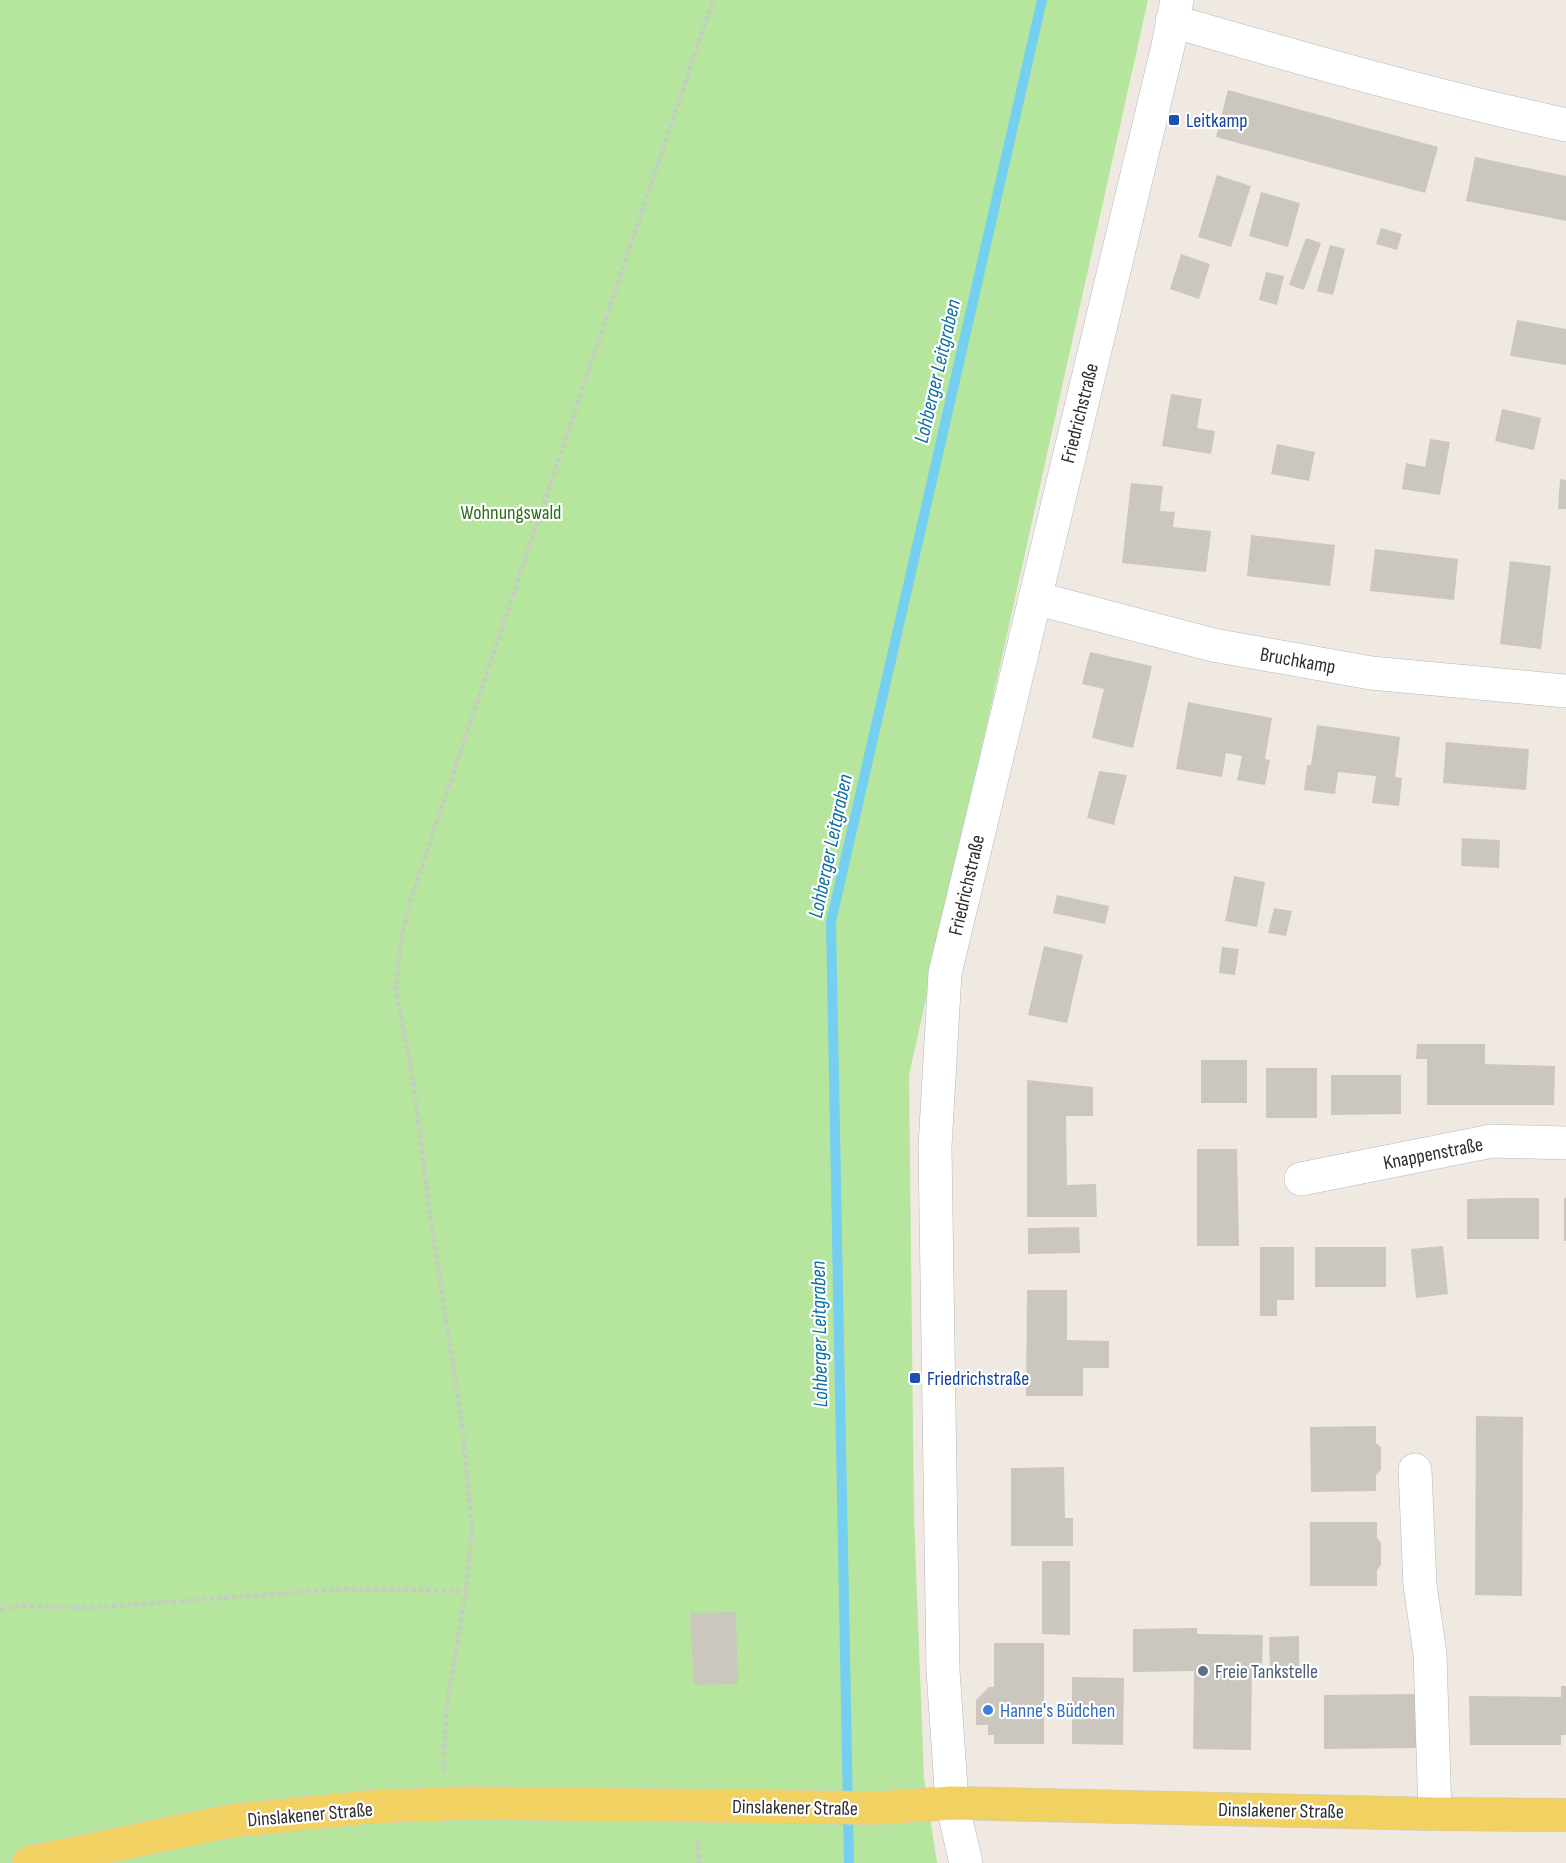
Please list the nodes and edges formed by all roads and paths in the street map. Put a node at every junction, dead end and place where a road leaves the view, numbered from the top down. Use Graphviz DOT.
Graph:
graph roads {
  1 [pos="713,0"];
  2 [pos="1174,10"];
  3 [pos="1566,125"];
  4 [pos="1035,598"];
  5 [pos="1566,691"];
  6 [pos="1566,1143"];
  7 [pos="1301,1179"];
  8 [pos="1415,1470"];
  9 [pos="466,1591"];
  10 [pos="0,1610"];
  11 [pos="952,1803"];
  12 [pos="442,1804"];
  13 [pos="1435,1814"];
  14 [pos="1566,1815"];
  15 [pos="29,1863"];
  16 [pos="966,1863"];
  1 -- 9 [label="path"];
  2 -- 3 [label="street"];
  2 -- 4 [label="street, Friedrichstraße"];
  4 -- 5 [label="street, Bruchkamp"];
  4 -- 11 [label="street, Friedrichstraße"];
  6 -- 7 [label="street, Knappenstraße"];
  8 -- 13 [label="street"];
  9 -- 10 [label="path"];
  9 -- 12 [label="path"];
  11 -- 12 [label="main road, Dinslakener Straße"];
  11 -- 13 [label="main road, Dinslakener Straße"];
  11 -- 16 [label="street, Friedrichstraße"];
  12 -- 15 [label="main road, Dinslakener Straße"];
  13 -- 14 [label="main road, Dinslakener Straße"];
}
